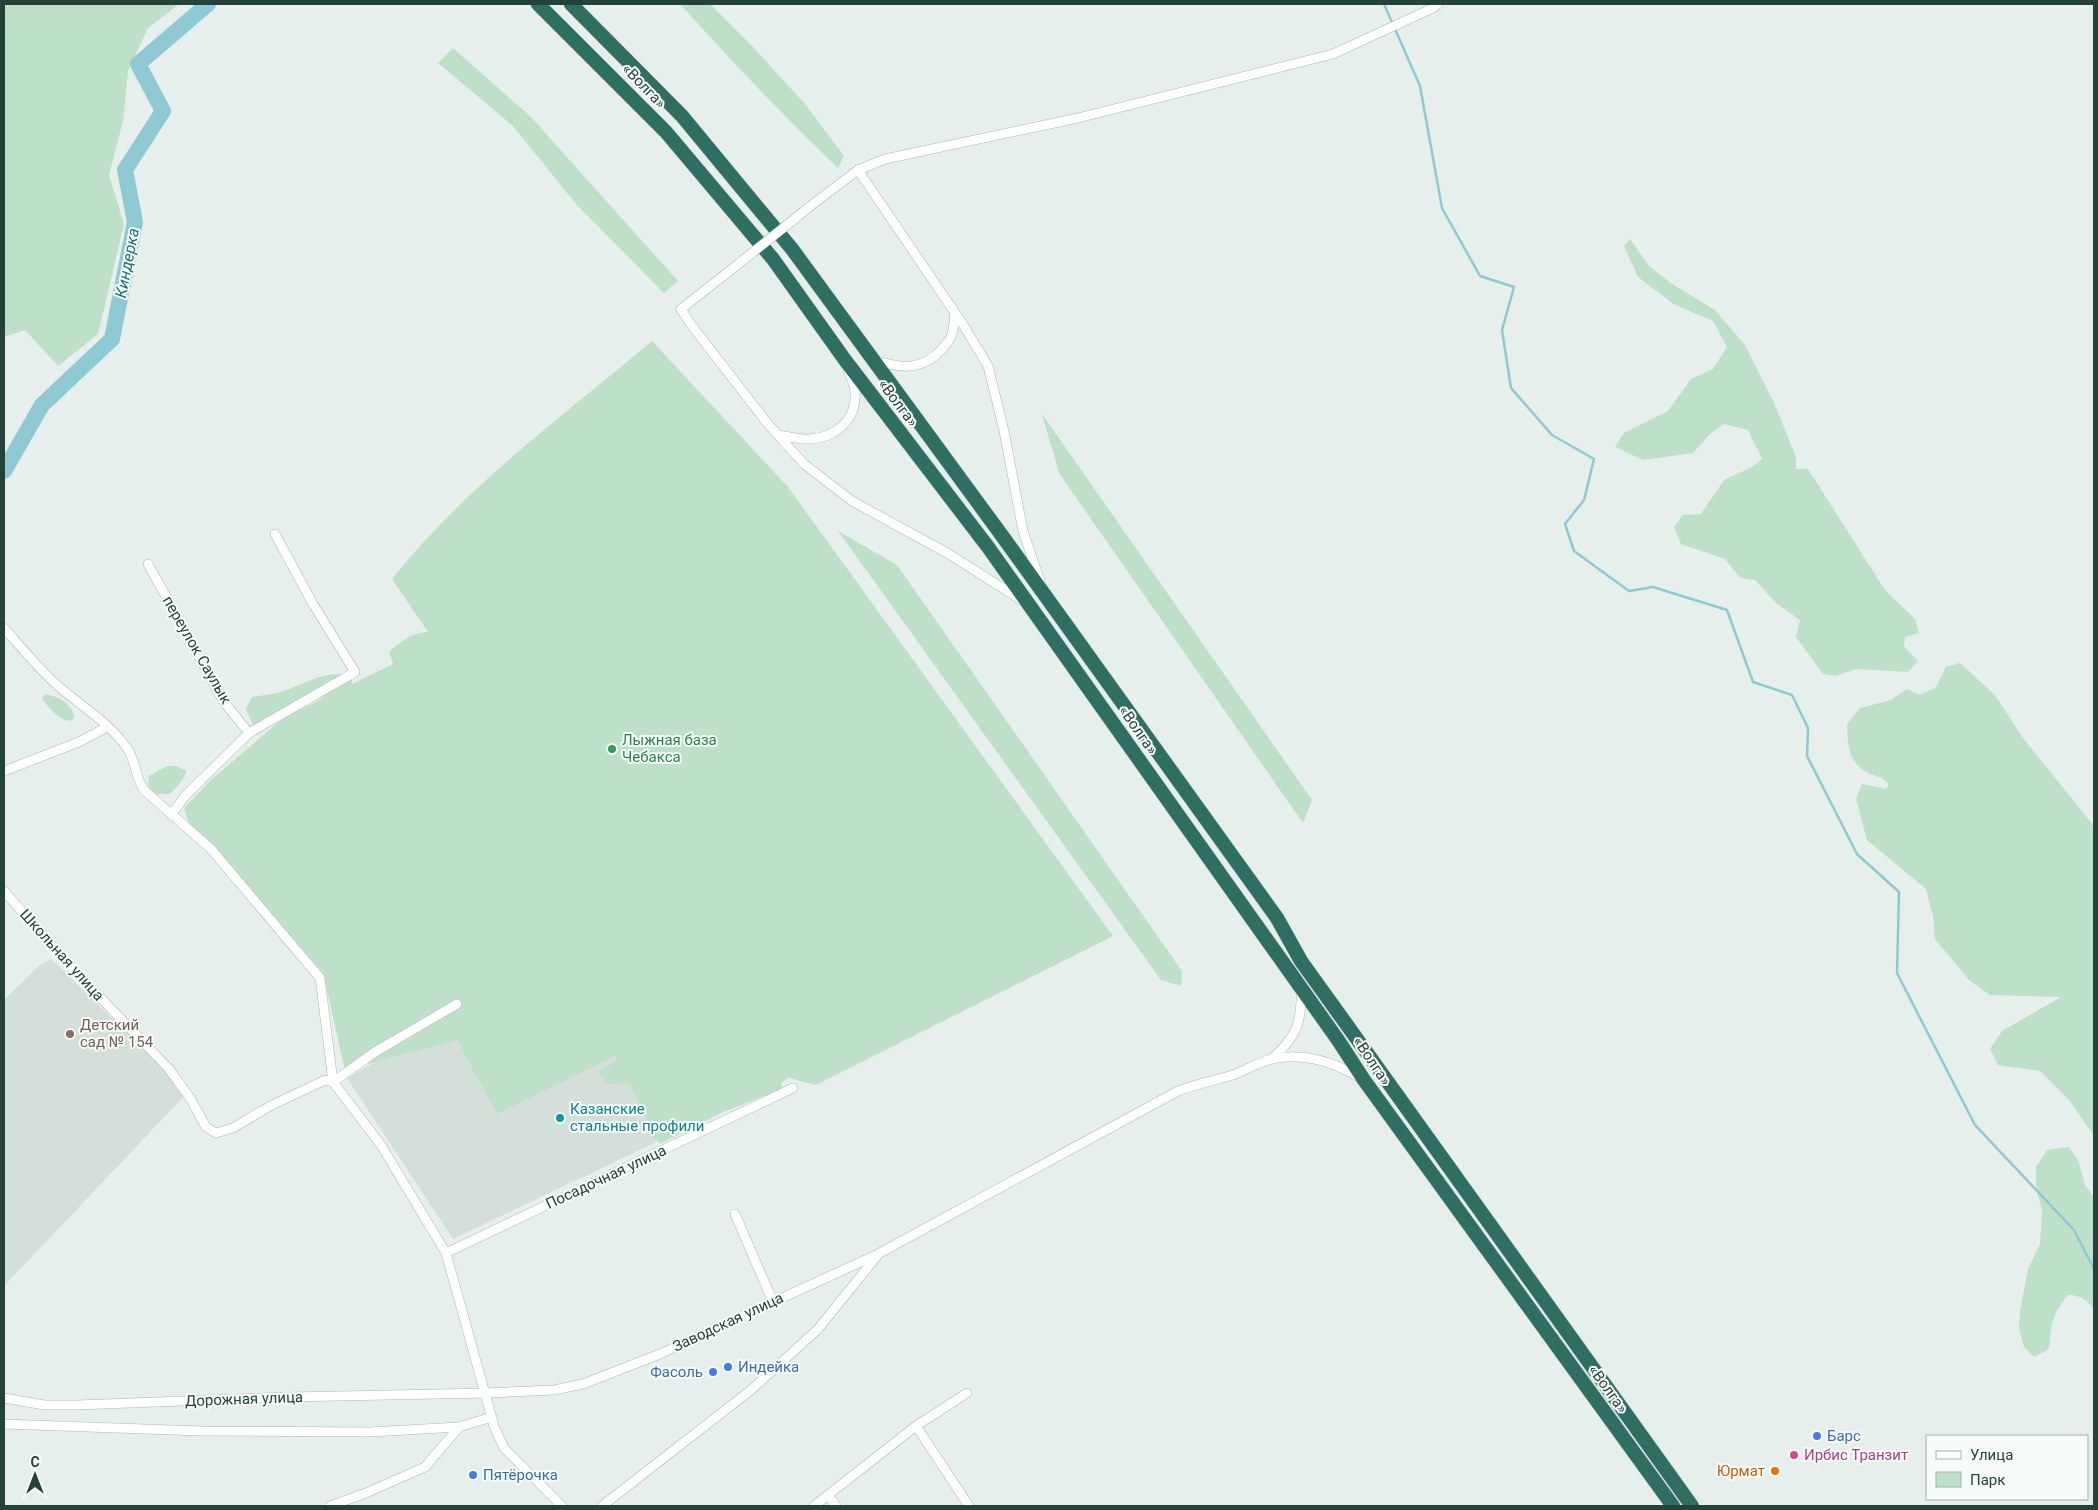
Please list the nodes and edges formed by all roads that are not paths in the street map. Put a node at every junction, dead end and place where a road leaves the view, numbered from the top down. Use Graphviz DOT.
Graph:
graph roads {
  1 [pos="538,4"];
  2 [pos="571,4"];
  3 [pos="1438,4"];
  4 [pos="858,170"];
  5 [pos="955,314"];
  6 [pos="845,360"];
  7 [pos="873,360"];
  8 [pos="778,435"];
  9 [pos="275,534"];
  10 [pos="148,564"];
  11 [pos="1044,595"];
  12 [pos="1029,605"];
  13 [pos="4,628"];
  14 [pos="107,727"];
  15 [pos="249,734"];
  16 [pos="4,771"];
  17 [pos="171,815"];
  18 [pos="4,890"];
  19 [pos="1301,989"];
  20 [pos="457,1004"];
  21 [pos="1272,1059"];
  22 [pos="1364,1080"];
  23 [pos="333,1082"];
  24 [pos="793,1088"];
  25 [pos="735,1214"];
  26 [pos="446,1253"];
  27 [pos="878,1254"];
  28 [pos="773,1302"];
  29 [pos="486,1393"];
  30 [pos="967,1393"];
  31 [pos="4,1398"];
  32 [pos="492,1417"];
  33 [pos="4,1424"];
  34 [pos="916,1426"];
  35 [pos="459,1427"];
  36 [pos="828,1495"];
  37 [pos="330,1506"];
  38 [pos="562,1506"];
  39 [pos="602,1506"];
  40 [pos="814,1506"];
  41 [pos="836,1506"];
  42 [pos="969,1506"];
  43 [pos="1673,1506"];
  44 [pos="1692,1506"];
  1 -- 6 [label="highway, «Волга»"];
  2 -- 7 [label="highway, «Волга»"];
  3 -- 4 [label="street"];
  4 -- 5 [label="street"];
  4 -- 8 [label="street, bridge"];
  5 -- 7 [label="street"];
  5 -- 11 [label="street"];
  6 -- 8 [label="street"];
  6 -- 12 [label="highway, «Волга»"];
  7 -- 11 [label="highway, «Волга»"];
  8 -- 12 [label="street"];
  9 -- 15 [label="street"];
  10 -- 15 [label="street, переулок Саулык"];
  11 -- 44 [label="highway, «Волга»"];
  12 -- 19 [label="highway, «Волга»"];
  13 -- 14 [label="street"];
  14 -- 16 [label="street"];
  14 -- 17 [label="street"];
  15 -- 17 [label="street"];
  17 -- 23 [label="street"];
  18 -- 23 [label="street, Школьная улица"];
  19 -- 21 [label="street"];
  19 -- 22 [label="highway, «Волга»"];
  20 -- 23 [label="street"];
  21 -- 22 [label="street"];
  21 -- 27 [label="street, Заводская улица"];
  22 -- 43 [label="highway, «Волга»"];
  23 -- 26 [label="street"];
  24 -- 26 [label="street, Посадочная улица"];
  25 -- 28 [label="street"];
  26 -- 29 [label="street"];
  27 -- 28 [label="street, Заводская улица"];
  27 -- 39 [label="street"];
  28 -- 29 [label="street, Заводская улица"];
  29 -- 31 [label="street, Дорожная улица"];
  29 -- 32 [label="street"];
  30 -- 34 [label="street"];
  32 -- 35 [label="street"];
  32 -- 38 [label="street"];
  33 -- 35 [label="street"];
  34 -- 36 [label="street"];
  34 -- 42 [label="street"];
  35 -- 37 [label="street"];
  36 -- 40 [label="street"];
  36 -- 41 [label="street"];
}
